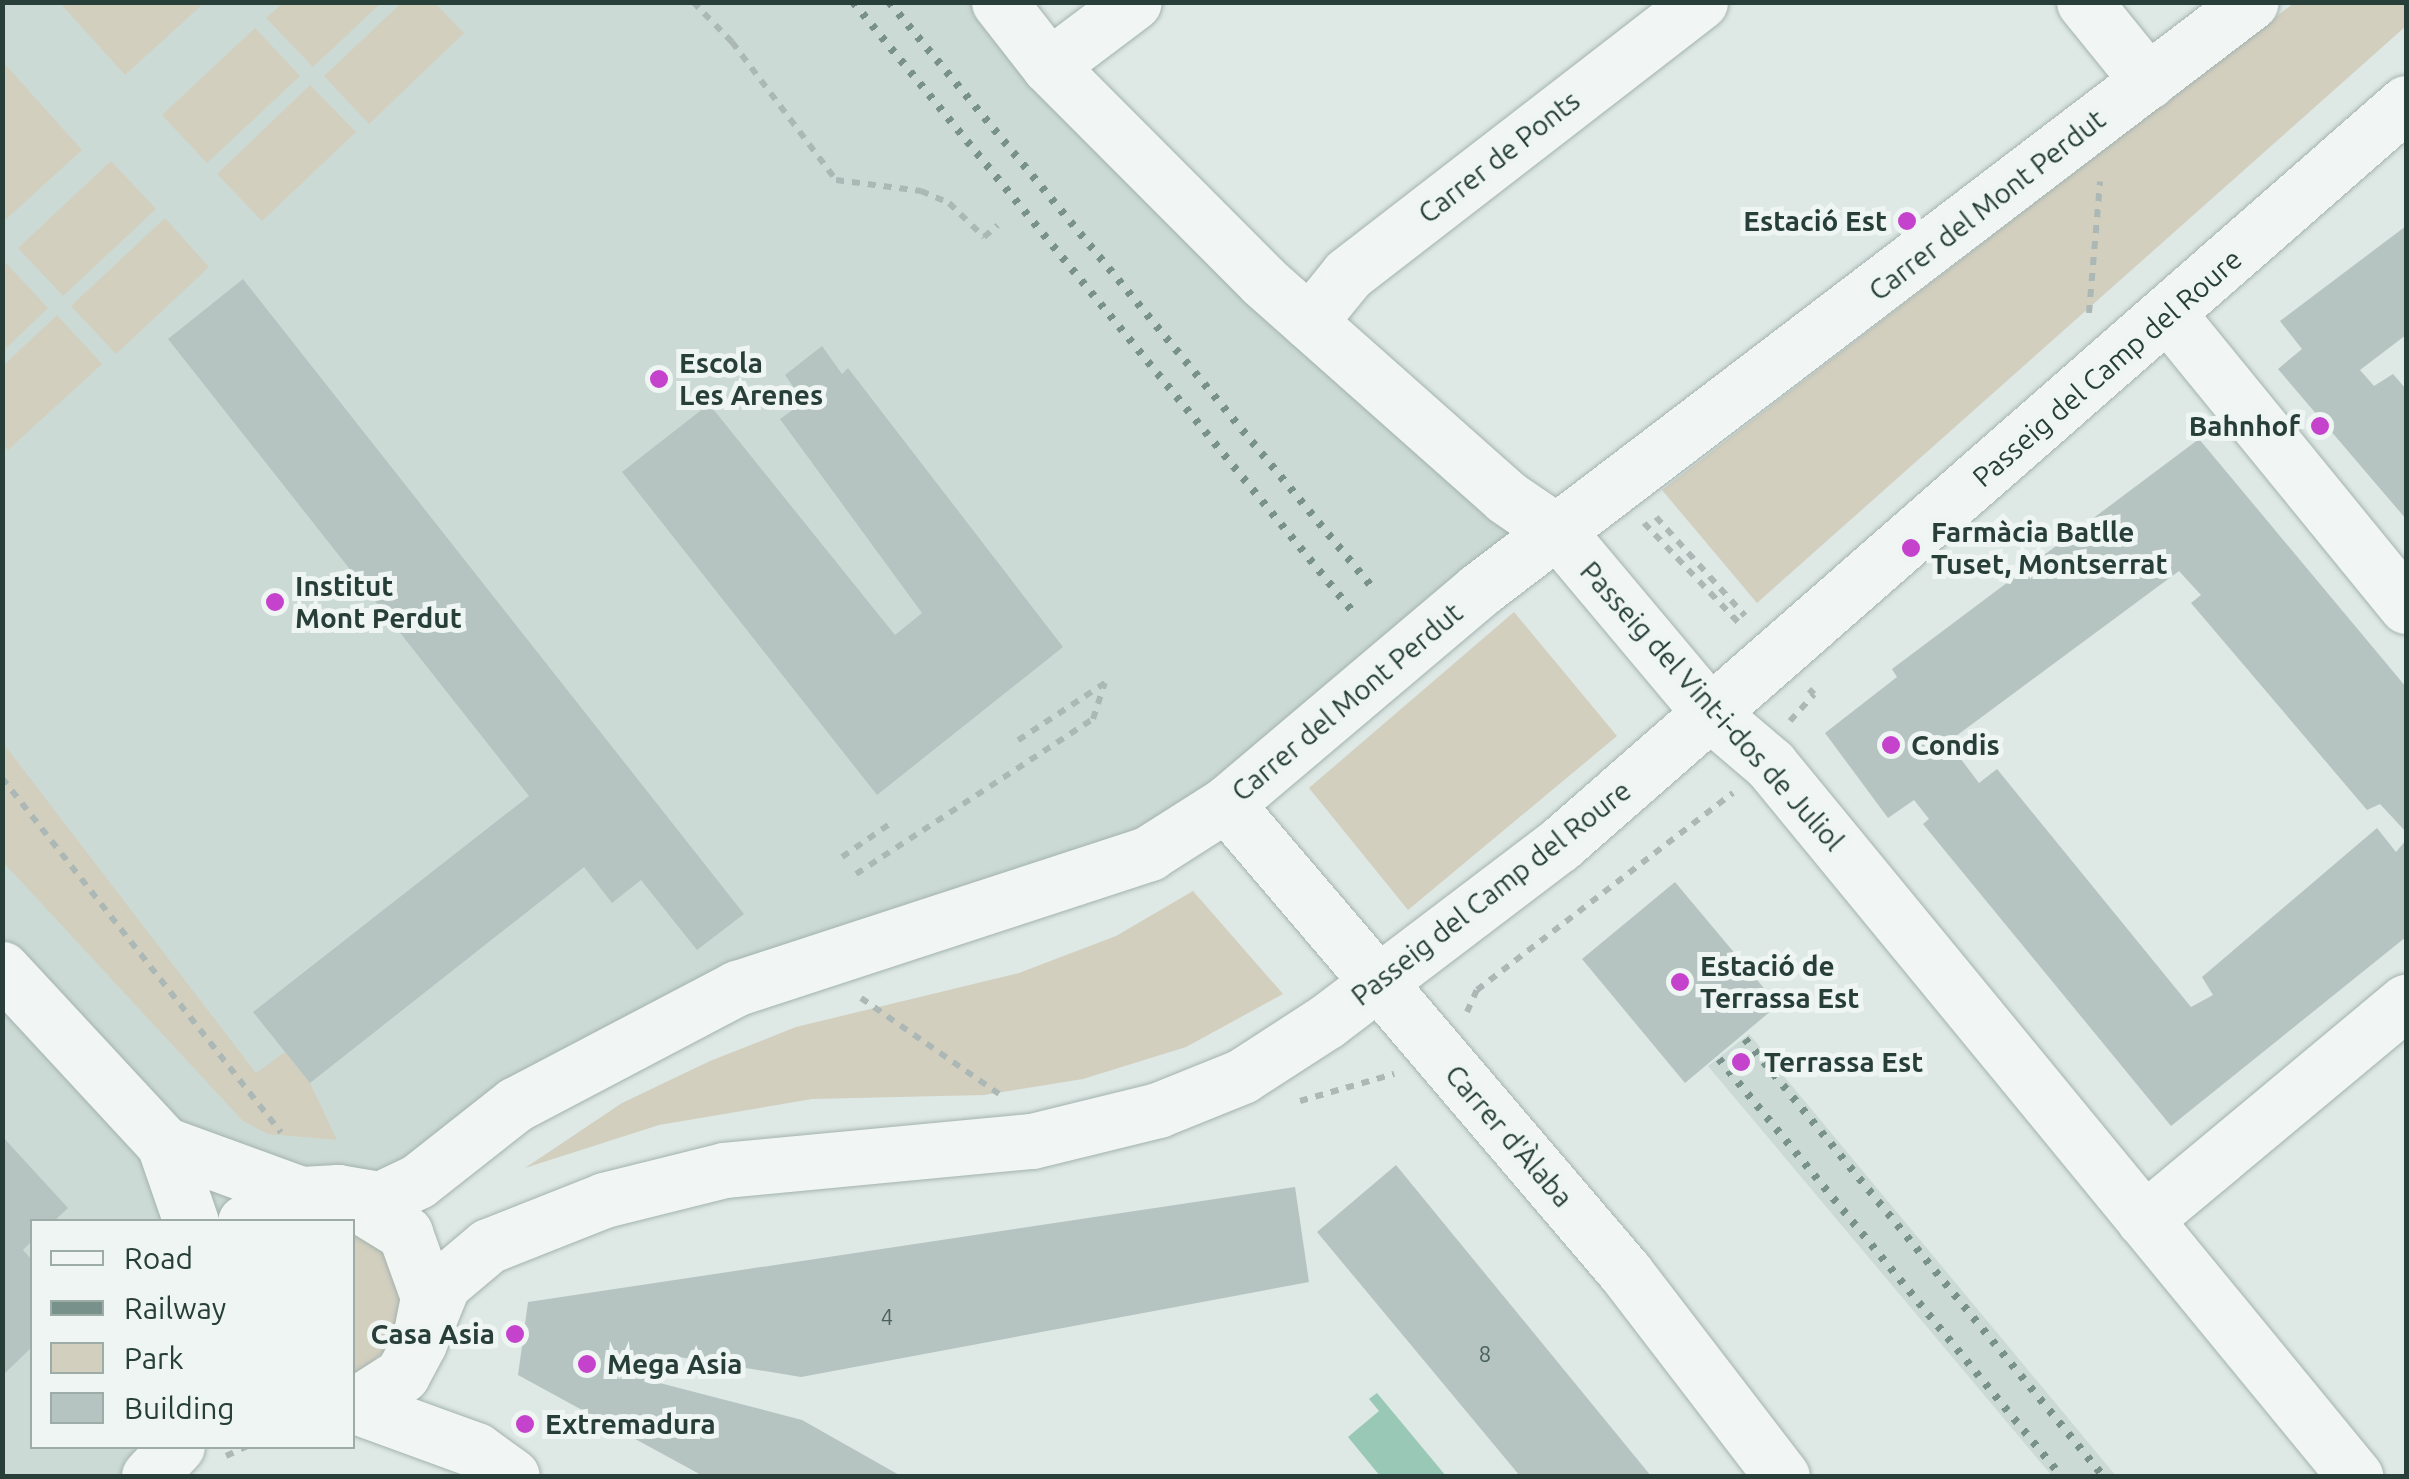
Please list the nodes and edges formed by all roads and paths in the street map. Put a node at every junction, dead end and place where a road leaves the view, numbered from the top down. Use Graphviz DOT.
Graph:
graph roads {
  1 [pos="693,2"];
  2 [pos="1000,2"];
  3 [pos="1134,2"];
  4 [pos="1700,2"];
  5 [pos="2084,2"];
  6 [pos="2251,2"];
  7 [pos="1049,66"];
  8 [pos="2148,81"];
  9 [pos="2406,103"];
  10 [pos="2101,170"];
  11 [pos="998,225"];
  12 [pos="2168,314"];
  13 [pos="1309,322"];
  14 [pos="2087,324"];
  15 [pos="1613,490"];
  16 [pos="1559,533"];
  17 [pos="2406,606"];
  18 [pos="1772,658"];
  19 [pos="1815,711"];
  20 [pos="1710,713"];
  21 [pos="1014,743"];
  22 [pos="2,778"];
  23 [pos="1226,804"];
  24 [pos="894,820"];
  25 [pos="842,856"];
  26 [pos="856,874"];
  27 [pos="2,969"];
  28 [pos="1378,982"];
  29 [pos="860,997"];
  30 [pos="2406,1002"];
  31 [pos="1433,1047"];
  32 [pos="1009,1101"];
  33 [pos="1294,1103"];
  34 [pos="288,1141"];
  35 [pos="164,1144"];
  36 [pos="319,1193"];
  37 [pos="190,1219"];
  38 [pos="253,1219"];
  39 [pos="2144,1220"];
  40 [pos="416,1348"];
  41 [pos="355,1405"];
  42 [pos="355,1406"];
  43 [pos="174,1449"];
  44 [pos="494,1463"];
  45 [pos="149,1476"];
  46 [pos="1782,1476"];
  47 [pos="2355,1476"];
  1 -- 11 [label="path"];
  2 -- 7 [label="street, Passeig del Vint-i-dos de Juliol"];
  3 -- 7 [label="street"];
  4 -- 13 [label="street, Carrer de Ponts"];
  5 -- 8 [label="street"];
  6 -- 8 [label="street, Carrer del Mont Perdut"];
  7 -- 13 [label="street, Passeig del Vint-i-dos de Juliol"];
  8 -- 15 [label="street, Carrer del Mont Perdut"];
  9 -- 12 [label="street, Passeig del Camp del Roure"];
  10 -- 14 [label="path"];
  12 -- 17 [label="street"];
  12 -- 18 [label="street, Passeig del Camp del Roure"];
  13 -- 16 [label="street, Passeig del Vint-i-dos de Juliol"];
  15 -- 16 [label="street, Carrer del Mont Perdut"];
  15 -- 18 [label="path"];
  16 -- 20 [label="street, Passeig del Vint-i-dos de Juliol"];
  16 -- 23 [label="street, Carrer del Mont Perdut"];
  18 -- 19 [label="path"];
  18 -- 20 [label="street, Passeig del Camp del Roure"];
  20 -- 28 [label="street, Passeig del Camp del Roure"];
  20 -- 39 [label="street, Passeig del Vint-i-dos de Juliol"];
  21 -- 26 [label="path"];
  22 -- 34 [label="path"];
  23 -- 28 [label="street, Carrer d'Àlaba"];
  23 -- 36 [label="street, Carrer del Mont Perdut"];
  24 -- 25 [label="path"];
  27 -- 35 [label="street"];
  28 -- 31 [label="street, Carrer d'Àlaba"];
  28 -- 40 [label="street, Passeig del Camp del Roure"];
  29 -- 32 [label="path"];
  30 -- 39 [label="street"];
  31 -- 33 [label="path"];
  31 -- 46 [label="street, Carrer d'Àlaba"];
  35 -- 36 [label="street"];
  35 -- 37 [label="street"];
  36 -- 38 [label="street"];
  36 -- 40 [label="street"];
  39 -- 47 [label="street, Passeig del Vint-i-dos de Juliol"];
  40 -- 41 [label="street"];
  40 -- 44 [label="street"];
  42 -- 44 [label="street"];
  43 -- 45 [label="street"];
}
